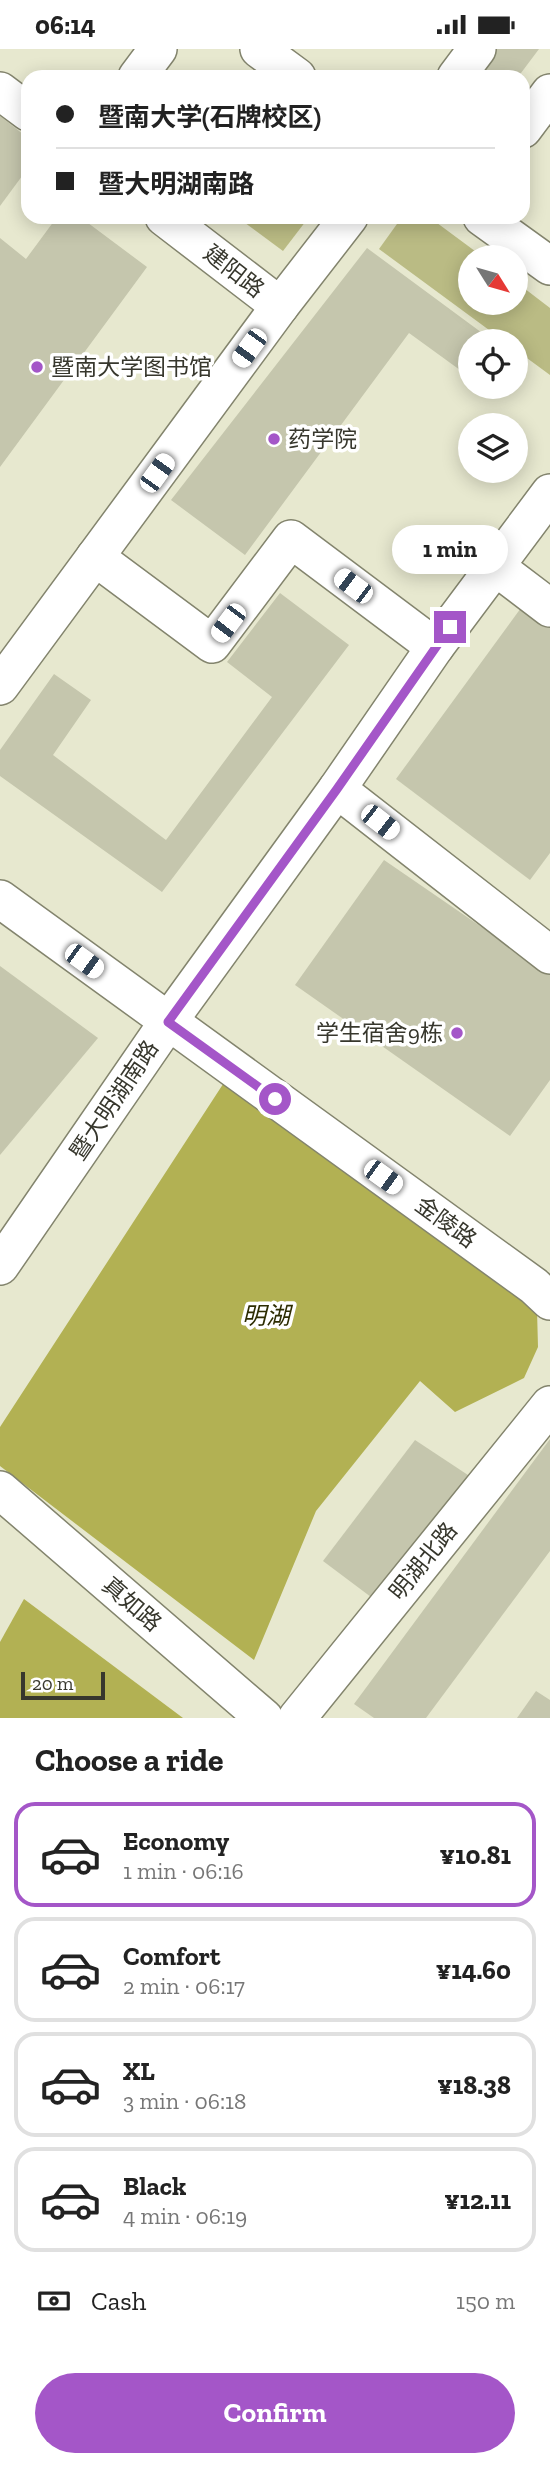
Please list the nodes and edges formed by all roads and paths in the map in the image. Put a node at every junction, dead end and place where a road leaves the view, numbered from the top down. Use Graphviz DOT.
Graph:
graph roads {
  1 [pos="158,49"];
  2 [pos="259,49"];
  3 [pos="477,49"];
  4 [pos="142,70"];
  5 [pos="288,70"];
  6 [pos="461,70"];
  7 [pos="0,91"];
  8 [pos="550,93"];
  9 [pos="21,107"];
  10 [pos="530,120"];
  11 [pos="173,224"];
  12 [pos="344,224"];
  13 [pos="492,224"];
  14 [pos="550,266"];
  15 [pos="280,306"];
  16 [pos="550,493"];
  17 [pos="95,557"];
  18 [pos="496,567"];
  19 [pos="550,608"];
  20 [pos="435,647"];
  21 [pos="0,686"];
  22 [pos="337,789"];
  23 [pos="0,899"];
  24 [pos="550,955"];
  25 [pos="168,1022"];
  26 [pos="0,1266"];
  27 [pos="550,1301"];
  28 [pos="550,1405"];
  29 [pos="3,1499"];
  30 [pos="264,1718"];
  31 [pos="297,1718"];
  1 -- 4 [label="street"];
  2 -- 5 [label="street"];
  3 -- 6 [label="street"];
  7 -- 9 [label="street"];
  8 -- 10 [label="street"];
  11 -- 15 [label="street, 建阳路"];
  12 -- 15 [label="street, 建阳路"];
  13 -- 14 [label="street"];
  15 -- 17 [label="street"];
  16 -- 18 [label="street, 暨大明湖南路"];
  17 -- 20 [label="street"];
  17 -- 21 [label="street"];
  18 -- 19 [label="street"];
  18 -- 20 [label="street, 暨大明湖南路"];
  20 -- 22 [label="street, 暨大明湖南路"];
  22 -- 24 [label="street"];
  22 -- 25 [label="street, 暨大明湖南路"];
  23 -- 25 [label="street, 金陵路"];
  25 -- 26 [label="street, 暨大明湖南路"];
  25 -- 27 [label="street, 金陵路"];
  28 -- 31 [label="street, 明湖北路"];
  29 -- 30 [label="street, 真如路"];
}
